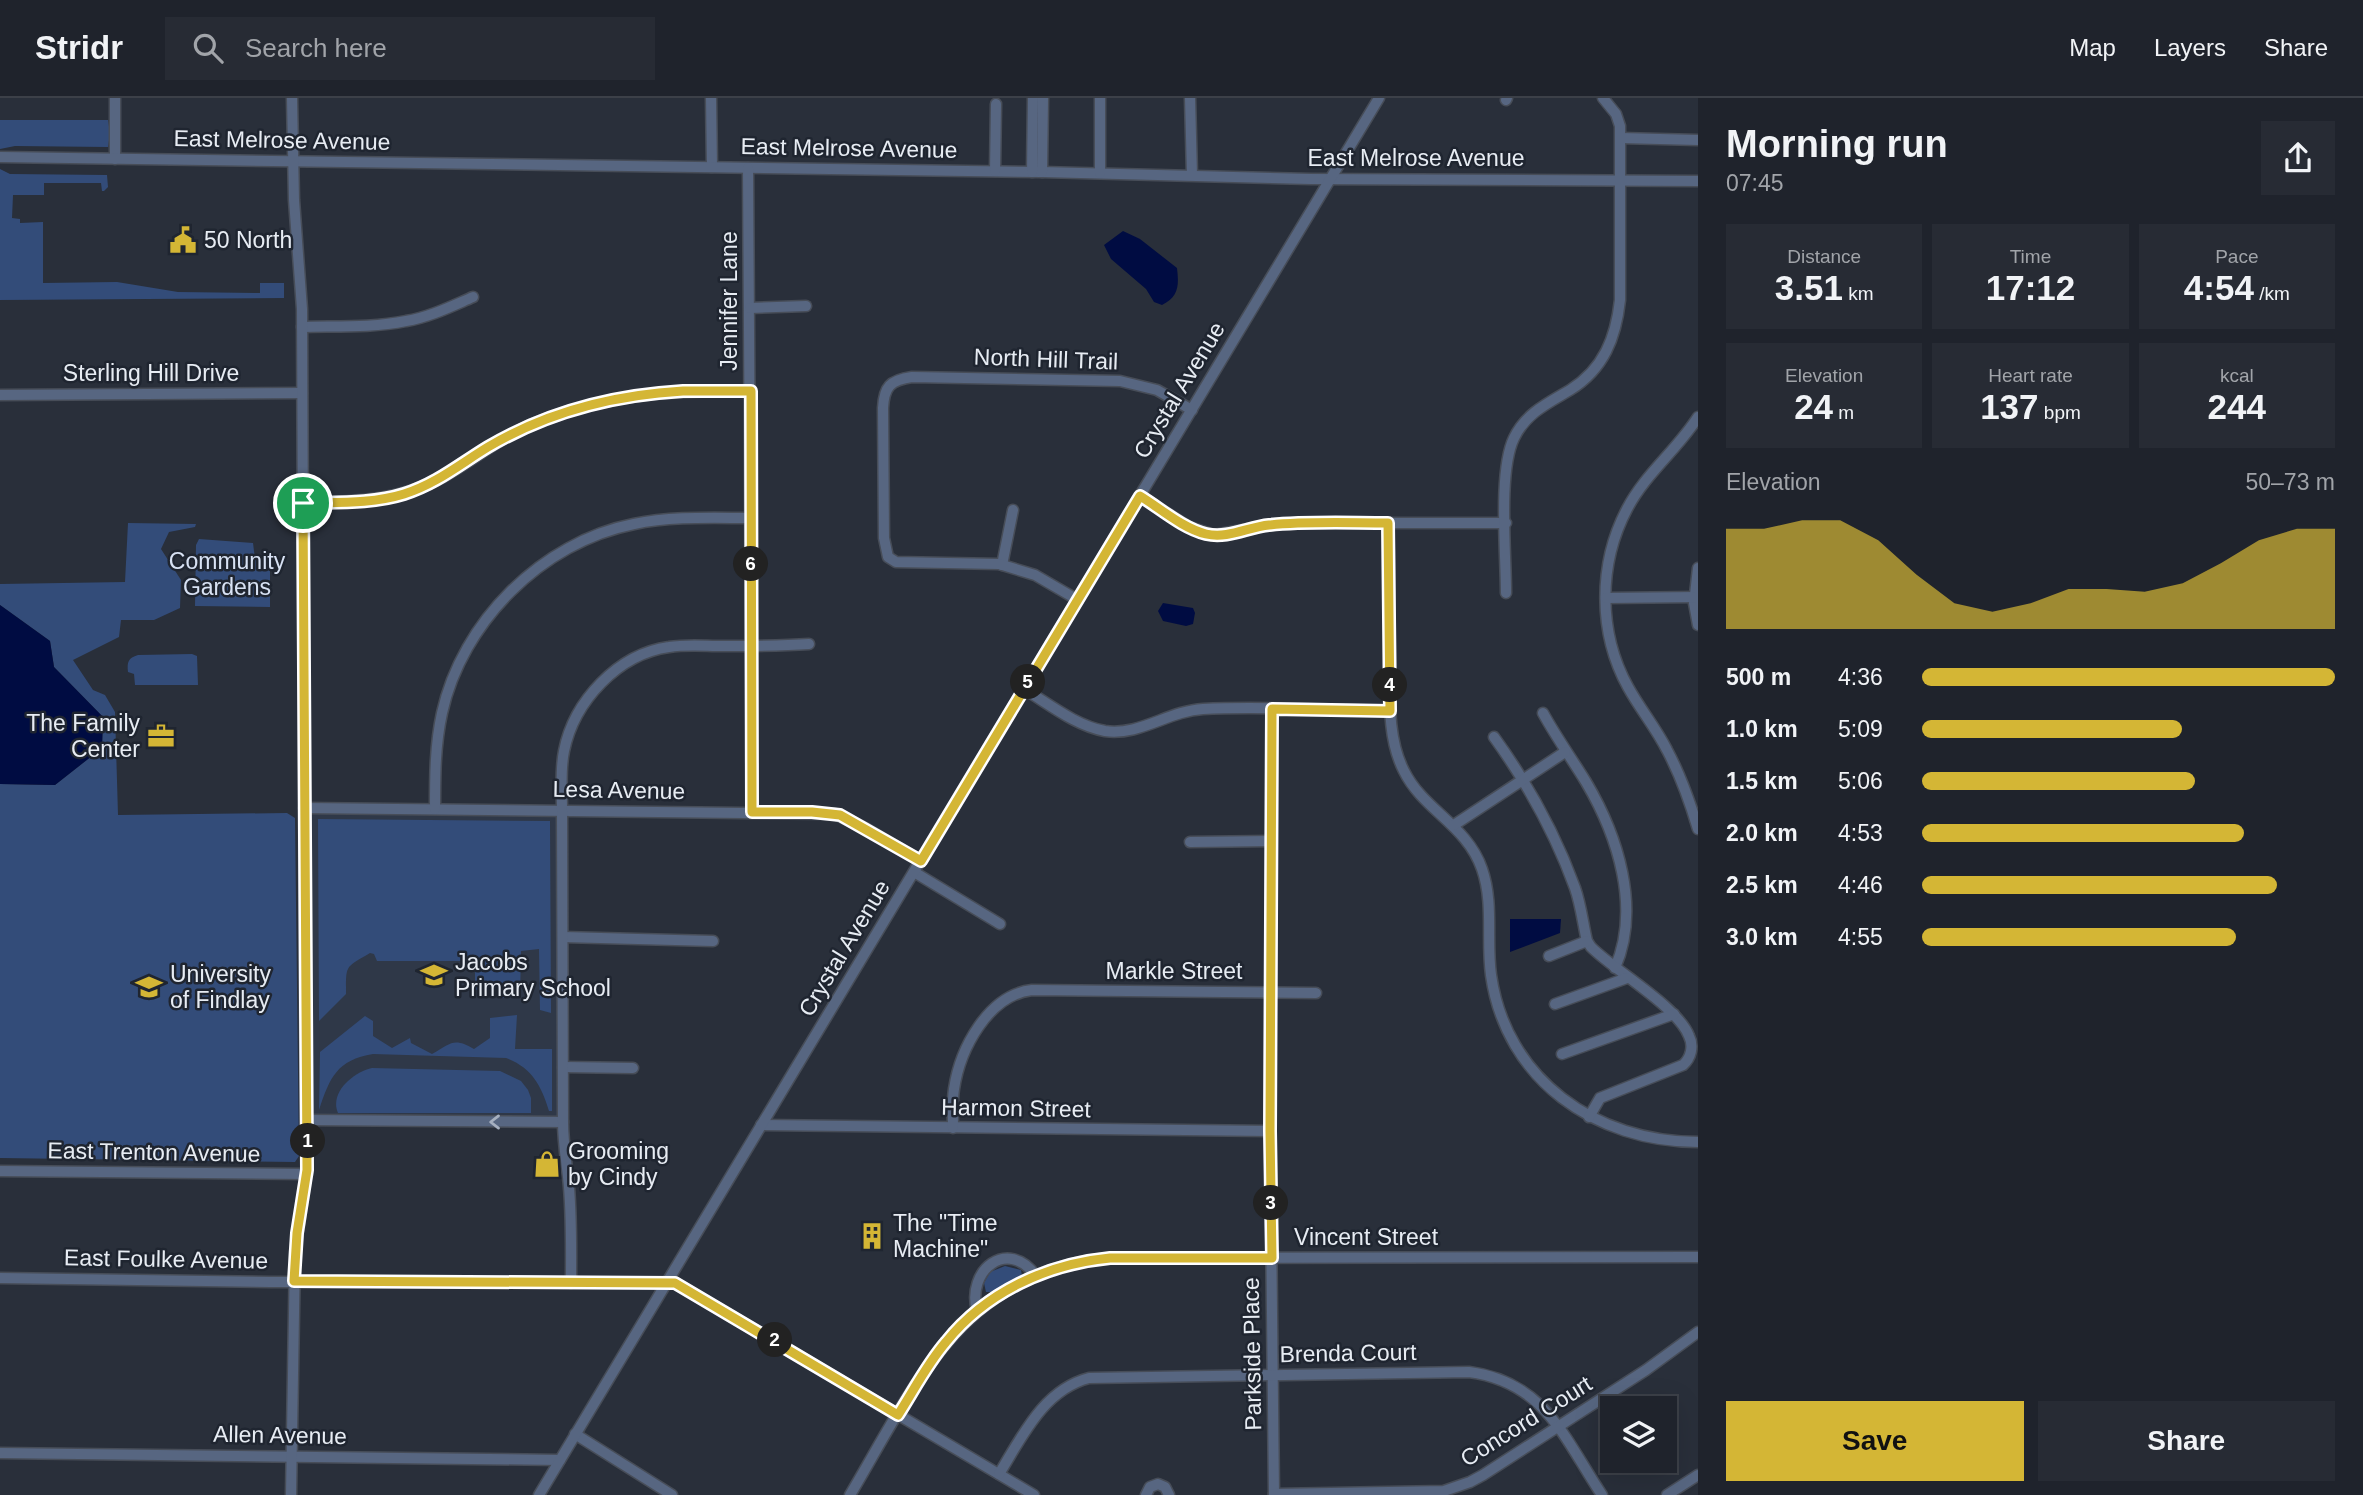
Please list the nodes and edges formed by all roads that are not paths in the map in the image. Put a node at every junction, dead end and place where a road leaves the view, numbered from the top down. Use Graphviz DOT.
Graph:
graph roads {
  1 [pos="115,98"];
  2 [pos="292,98"];
  3 [pos="711,98"];
  4 [pos="1032,98"];
  5 [pos="1043,98"];
  6 [pos="1100,98"];
  7 [pos="1190,98"];
  8 [pos="1378,98"];
  9 [pos="1602,98"];
  10 [pos="996,104"];
  11 [pos="1621,138"];
  12 [pos="1698,140"];
  13 [pos="0,157"];
  14 [pos="115,159"];
  15 [pos="292,161"];
  16 [pos="712,167"];
  17 [pos="748,168"];
  18 [pos="995,172"];
  19 [pos="1037,172"];
  20 [pos="1100,173"];
  21 [pos="1192,175"];
  22 [pos="1330,180"];
  23 [pos="1620,180"];
  24 [pos="1698,181"];
  25 [pos="474,297"];
  26 [pos="806,306"];
  27 [pos="750,308"];
  28 [pos="302,327"];
  29 [pos="751,391"];
  30 [pos="302,393"];
  31 [pos="0,395"];
  32 [pos="1192,410"];
  33 [pos="1698,417"];
  34 [pos="1140,496"];
  35 [pos="303,503"];
  36 [pos="1013,510"];
  37 [pos="751,518"];
  38 [pos="1388,523"];
  39 [pos="1506,523"];
  40 [pos="1002,565"];
  41 [pos="1698,568"];
  42 [pos="1506,593"];
  43 [pos="1696,597"];
  44 [pos="1606,598"];
  45 [pos="1078,600"];
  46 [pos="1698,625"];
  47 [pos="809,644"];
  48 [pos="752,646"];
  49 [pos="1024,689"];
  50 [pos="1272,709"];
  51 [pos="1390,711"];
  52 [pos="1543,713"];
  53 [pos="1494,737"];
  54 [pos="1565,752"];
  55 [pos="1524,778"];
  56 [pos="304,808"];
  57 [pos="435,809"];
  58 [pos="562,810"];
  59 [pos="752,812"];
  60 [pos="1454,825"];
  61 [pos="1698,829"];
  62 [pos="1271,841"];
  63 [pos="1190,842"];
  64 [pos="921,861"];
  65 [pos="914,872"];
  66 [pos="1000,924"];
  67 [pos="563,937"];
  68 [pos="713,941"];
  69 [pos="1587,941"];
  70 [pos="1549,956"];
  71 [pos="1615,968"];
  72 [pos="1627,978"];
  73 [pos="1271,992"];
  74 [pos="1316,993"];
  75 [pos="1555,1004"];
  76 [pos="1674,1014"];
  77 [pos="1562,1054"];
  78 [pos="563,1067"];
  79 [pos="633,1068"];
  80 [pos="1590,1117"];
  81 [pos="308,1120"];
  82 [pos="563,1122"];
  83 [pos="761,1125"];
  84 [pos="953,1128"];
  85 [pos="1270,1131"];
  86 [pos="1698,1142"];
  87 [pos="0,1171"];
  88 [pos="307,1174"];
  89 [pos="1698,1257"];
  90 [pos="1272,1258"];
  91 [pos="1036,1276"];
  92 [pos="0,1278"];
  93 [pos="294,1281"];
  94 [pos="668,1281"];
  95 [pos="570,1283"];
  96 [pos="977,1311"];
  97 [pos="1698,1332"];
  98 [pos="1272,1375"];
  99 [pos="898,1415"];
  100 [pos="1557,1426"];
  101 [pos="575,1434"];
  102 [pos="0,1453"];
  103 [pos="292,1456"];
  104 [pos="560,1460"];
  105 [pos="999,1474"];
  106 [pos="1698,1475"];
  107 [pos="1274,1494"];
  108 [pos="291,1495"];
  109 [pos="539,1495"];
  110 [pos="672,1495"];
  111 [pos="850,1495"];
  112 [pos="1034,1495"];
  113 [pos="1146,1495"];
  114 [pos="1169,1495"];
  115 [pos="1602,1495"];
  116 [pos="1667,1495"];
  1 -- 14 [label="street"];
  2 -- 15 [label="street"];
  3 -- 16 [label="street"];
  4 -- 19 [label="street"];
  5 -- 19 [label="street"];
  6 -- 20 [label="street"];
  7 -- 21 [label="street"];
  8 -- 22 [label="street, Crystal Avenue"];
  9 -- 11 [label="street"];
  10 -- 18 [label="street"];
  11 -- 12 [label="street"];
  11 -- 23 [label="street"];
  13 -- 14 [label="street, East Melrose Avenue"];
  14 -- 15 [label="street, East Melrose Avenue"];
  15 -- 16 [label="street, East Melrose Avenue"];
  15 -- 28 [label="street"];
  16 -- 17 [label="street, East Melrose Avenue"];
  17 -- 18 [label="street, East Melrose Avenue"];
  17 -- 27 [label="street, Jennifer Lane"];
  18 -- 19 [label="street, East Melrose Avenue"];
  19 -- 20 [label="street, East Melrose Avenue"];
  20 -- 21 [label="street, East Melrose Avenue"];
  21 -- 22 [label="street, East Melrose Avenue"];
  22 -- 23 [label="street, East Melrose Avenue"];
  22 -- 32 [label="street, Crystal Avenue"];
  23 -- 24 [label="street, East Melrose Avenue"];
  23 -- 39 [label="street"];
  25 -- 28 [label="street"];
  26 -- 27 [label="street"];
  27 -- 29 [label="street, Jennifer Lane"];
  28 -- 30 [label="street"];
  29 -- 35 [label="street"];
  29 -- 37 [label="street, Jennifer Lane"];
  30 -- 31 [label="street, Sterling Hill Drive"];
  30 -- 35 [label="street"];
  32 -- 34 [label="street, Crystal Avenue"];
  32 -- 40 [label="street, North Hill Trail"];
  33 -- 44 [label="street"];
  34 -- 38 [label="street"];
  34 -- 45 [label="street, Crystal Avenue"];
  35 -- 56 [label="street"];
  36 -- 40 [label="street"];
  37 -- 48 [label="street, Jennifer Lane"];
  37 -- 57 [label="street"];
  38 -- 39 [label="street"];
  38 -- 51 [label="street"];
  39 -- 42 [label="street"];
  40 -- 45 [label="street"];
  41 -- 43 [label="street"];
  43 -- 44 [label="street"];
  43 -- 46 [label="street"];
  44 -- 61 [label="street"];
  45 -- 49 [label="street, Crystal Avenue"];
  47 -- 48 [label="street"];
  48 -- 58 [label="street"];
  48 -- 59 [label="street, Jennifer Lane"];
  49 -- 50 [label="street"];
  49 -- 64 [label="street, Crystal Avenue"];
  50 -- 51 [label="street"];
  50 -- 62 [label="street, Parkside Place"];
  51 -- 60 [label="street"];
  52 -- 54 [label="street"];
  53 -- 55 [label="street"];
  54 -- 55 [label="street"];
  54 -- 71 [label="street"];
  55 -- 60 [label="street"];
  55 -- 69 [label="street"];
  56 -- 57 [label="street, Lesa Avenue"];
  56 -- 81 [label="street"];
  57 -- 58 [label="street, Lesa Avenue"];
  58 -- 59 [label="street, Lesa Avenue"];
  58 -- 67 [label="street"];
  59 -- 64 [label="street, Lesa Avenue"];
  60 -- 80 [label="street"];
  62 -- 63 [label="street"];
  62 -- 73 [label="street, Parkside Place"];
  64 -- 65 [label="street, Crystal Avenue"];
  65 -- 66 [label="street"];
  65 -- 83 [label="street, Crystal Avenue"];
  67 -- 68 [label="street"];
  67 -- 78 [label="street"];
  69 -- 70 [label="street"];
  69 -- 71 [label="street"];
  71 -- 72 [label="street"];
  72 -- 75 [label="street"];
  72 -- 76 [label="street"];
  73 -- 74 [label="street, Markle Street"];
  73 -- 84 [label="street, Markle Street"];
  73 -- 85 [label="street, Parkside Place"];
  76 -- 77 [label="street"];
  76 -- 80 [label="street"];
  78 -- 79 [label="street"];
  78 -- 82 [label="street"];
  80 -- 86 [label="street"];
  82 -- 81 [label="street, one-way"];
  81 -- 88 [label="street"];
  82 -- 95 [label="street"];
  83 -- 84 [label="street, Harmon Street"];
  83 -- 94 [label="street, Crystal Avenue"];
  84 -- 85 [label="street, Harmon Street"];
  85 -- 90 [label="street, Parkside Place"];
  87 -- 88 [label="street, East Trenton Avenue"];
  88 -- 93 [label="street"];
  89 -- 90 [label="street, Vincent Street"];
  90 -- 91 [label="street, Vincent Street"];
  90 -- 98 [label="street, Parkside Place"];
  91 -- 96 [label="street, Vincent Street"];
  91 -- 96 [label="street"];
  92 -- 93 [label="street, East Foulke Avenue"];
  93 -- 95 [label="street, East Foulke Avenue"];
  93 -- 103 [label="street"];
  94 -- 95 [label="street, East Foulke Avenue"];
  94 -- 99 [label="street"];
  94 -- 101 [label="street, Crystal Avenue"];
  96 -- 99 [label="street, Vincent Street"];
  97 -- 100 [label="street, Concord Court"];
  98 -- 100 [label="street, Brenda Court"];
  98 -- 105 [label="street, Brenda Court"];
  98 -- 107 [label="street, Parkside Place"];
  99 -- 105 [label="street"];
  99 -- 111 [label="street, Vincent Street"];
  100 -- 107 [label="street, Concord Court"];
  100 -- 115 [label="street, Brenda Court"];
  101 -- 104 [label="street, Crystal Avenue"];
  101 -- 110 [label="street"];
  102 -- 103 [label="street, Allen Avenue"];
  103 -- 104 [label="street, Allen Avenue"];
  103 -- 108 [label="street"];
  104 -- 109 [label="street, Crystal Avenue"];
  105 -- 112 [label="street"];
  106 -- 116 [label="street"];
  113 -- 114 [label="street"];
}
